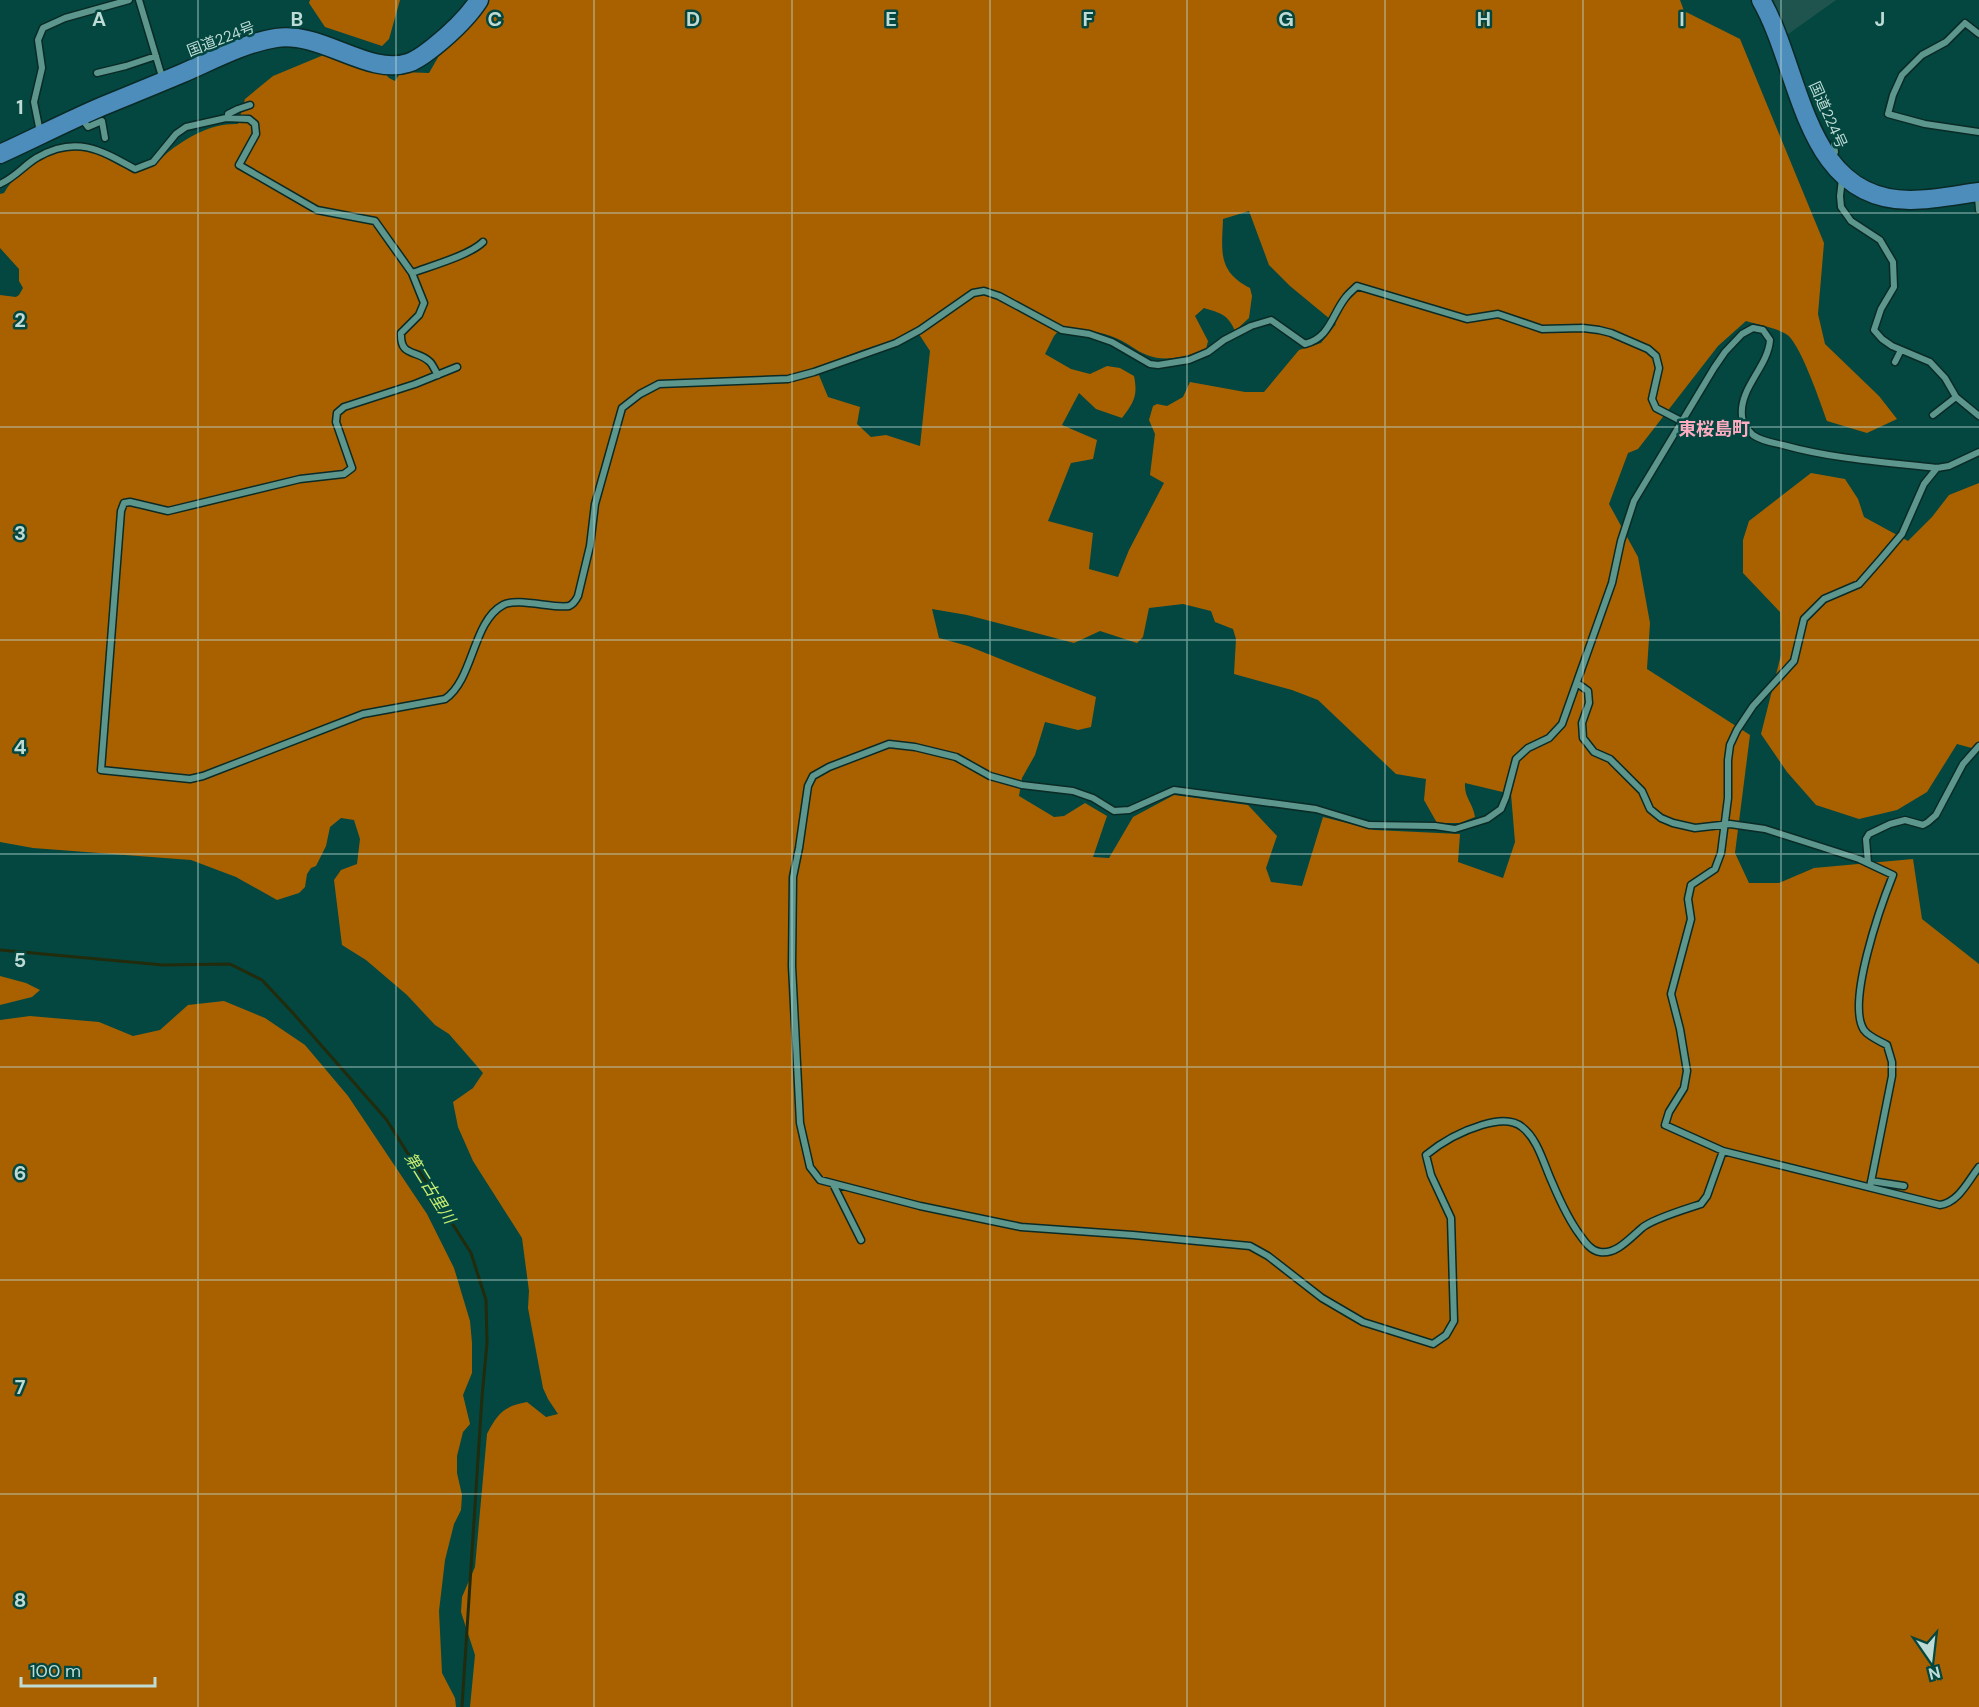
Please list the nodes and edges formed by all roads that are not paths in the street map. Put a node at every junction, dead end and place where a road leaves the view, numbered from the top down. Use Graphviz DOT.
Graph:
graph roads {
  1 [pos="129,0"];
  2 [pos="139,0"];
  3 [pos="479,0"];
  4 [pos="1761,0"];
  5 [pos="1979,34"];
  6 [pos="156,56"];
  7 [pos="97,73"];
  8 [pos="163,81"];
  9 [pos="250,105"];
  10 [pos="80,117"];
  11 [pos="228,118"];
  12 [pos="1979,132"];
  13 [pos="40,135"];
  14 [pos="105,138"];
  15 [pos="1834,144"];
  16 [pos="1827,148"];
  17 [pos="1834,152"];
  18 [pos="0,154"];
  19 [pos="1847,178"];
  20 [pos="0,184"];
  21 [pos="1978,198"];
  22 [pos="483,242"];
  23 [pos="412,273"];
  24 [pos="1901,350"];
  25 [pos="1895,362"];
  26 [pos="457,367"];
  27 [pos="438,375"];
  28 [pos="1956,397"];
  29 [pos="1933,415"];
  30 [pos="1979,416"];
  31 [pos="1683,422"];
  32 [pos="1979,452"];
  33 [pos="1937,468"];
  34 [pos="1577,683"];
  35 [pos="1979,746"];
  36 [pos="1725,824"];
  37 [pos="1868,863"];
  38 [pos="1723,1151"];
  39 [pos="1979,1167"];
  40 [pos="833,1184"];
  41 [pos="1870,1184"];
  42 [pos="1904,1186"];
  43 [pos="861,1240"];
  1 -- 13 [label="street"];
  2 -- 6 [label="street"];
  3 -- 8 [label="highway, 国道224号"];
  4 -- 19 [label="highway, 国道224号"];
  5 -- 12 [label="street"];
  6 -- 7 [label="street"];
  6 -- 8 [label="street"];
  8 -- 10 [label="highway, 国道224号"];
  9 -- 11 [label="street"];
  10 -- 13 [label="highway, 国道224号"];
  10 -- 14 [label="street"];
  11 -- 20 [label="street"];
  11 -- 23 [label="street"];
  13 -- 18 [label="highway, 国道224号"];
  15 -- 17 [label="street"];
  16 -- 17 [label="street"];
  17 -- 19 [label="street"];
  19 -- 21 [label="highway, 国道224号"];
  19 -- 24 [label="street"];
  22 -- 23 [label="street"];
  23 -- 27 [label="street"];
  24 -- 25 [label="street"];
  24 -- 28 [label="street"];
  26 -- 27 [label="street"];
  27 -- 31 [label="street"];
  28 -- 29 [label="street"];
  28 -- 30 [label="street"];
  31 -- 33 [label="street"];
  31 -- 34 [label="street"];
  32 -- 33 [label="street"];
  33 -- 36 [label="street"];
  34 -- 36 [label="street"];
  34 -- 40 [label="street"];
  35 -- 37 [label="street"];
  36 -- 37 [label="street"];
  36 -- 38 [label="street"];
  37 -- 41 [label="street"];
  38 -- 40 [label="street"];
  38 -- 41 [label="street"];
  39 -- 41 [label="street"];
  40 -- 43 [label="street"];
  41 -- 42 [label="street"];
}
